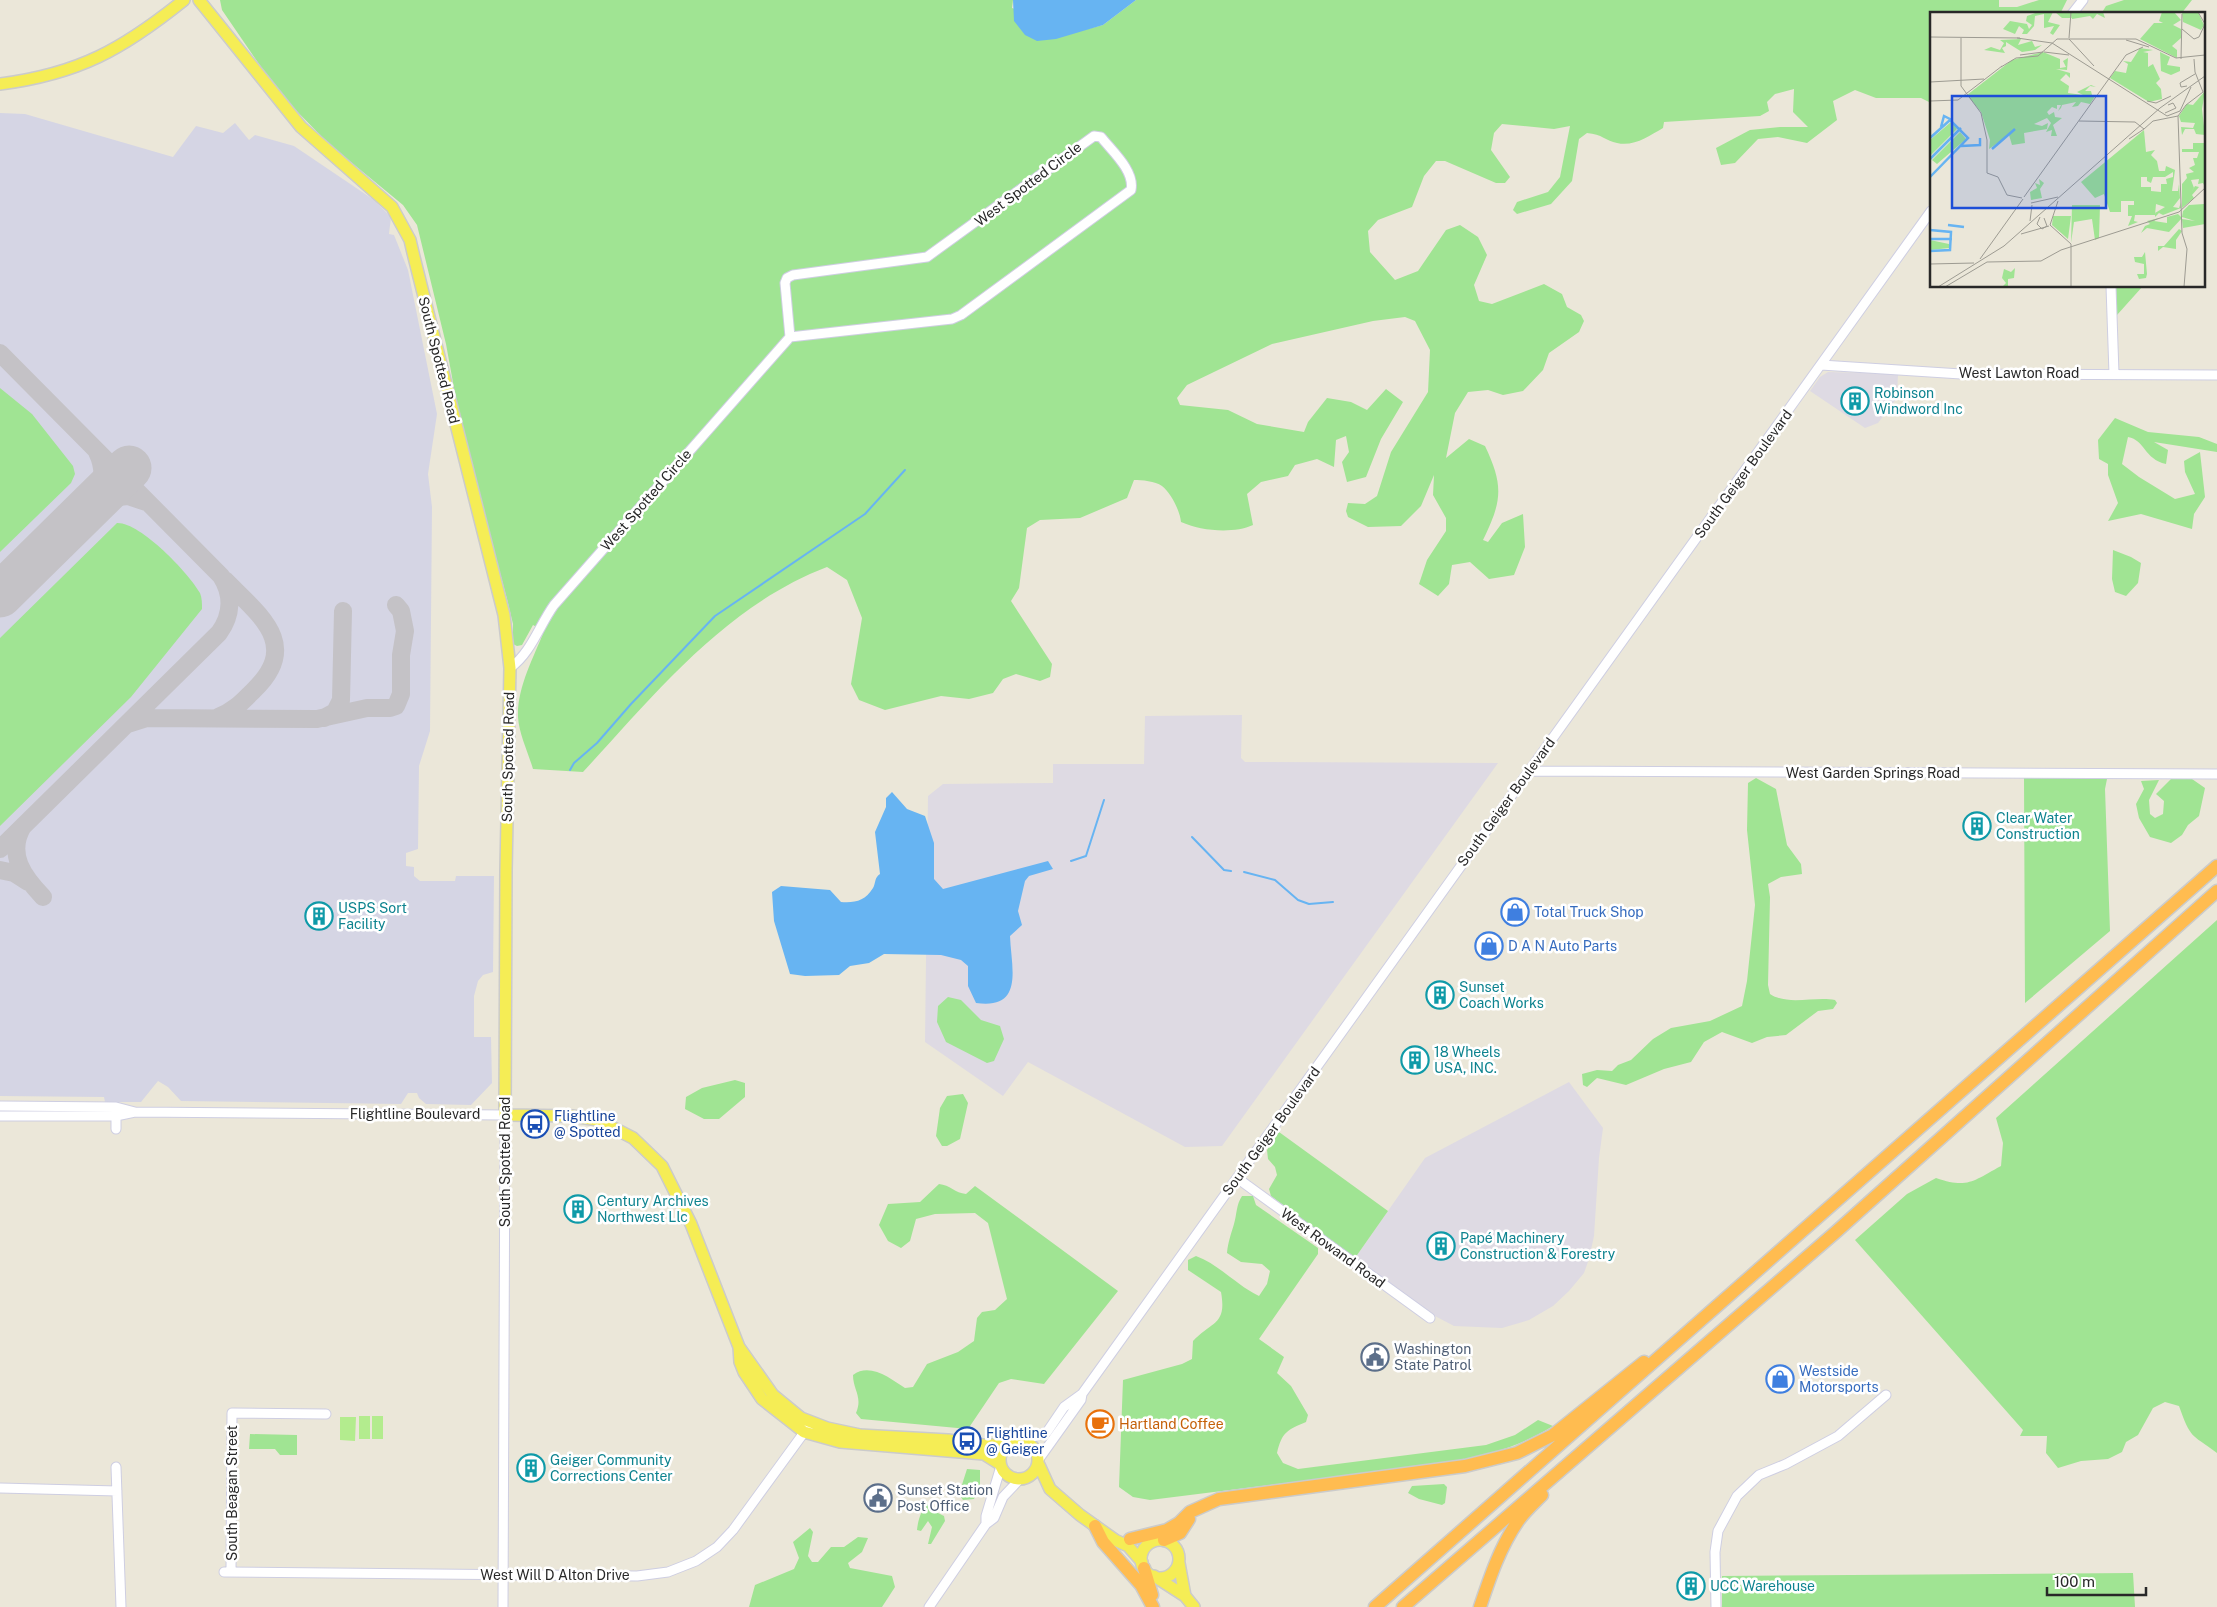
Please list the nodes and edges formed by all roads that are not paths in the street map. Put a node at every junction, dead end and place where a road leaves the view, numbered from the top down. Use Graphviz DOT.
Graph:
graph roads {
  1 [pos="184,0"];
  2 [pos="199,0"];
  3 [pos="2083,0"];
  4 [pos="2074,12"];
  5 [pos="0,84"];
  6 [pos="1930,212"];
  7 [pos="2111,288"];
  8 [pos="790,338"];
  9 [pos="1821,365"];
  10 [pos="2114,374"];
  11 [pos="2217,375"];
  12 [pos="510,668"];
  13 [pos="1529,772"];
  14 [pos="2217,774"];
  15 [pos="2217,866"];
  16 [pos="2217,891"];
  17 [pos="0,1106"];
  18 [pos="116,1106"];
  19 [pos="135,1112"];
  20 [pos="505,1114"];
  21 [pos="0,1116"];
  22 [pos="116,1116"];
  23 [pos="116,1129"];
  24 [pos="1237,1178"];
  25 [pos="1430,1318"];
  26 [pos="1694,1329"];
  27 [pos="739,1347"];
  28 [pos="1082,1394"];
  29 [pos="1886,1395"];
  30 [pos="326,1414"];
  31 [pos="811,1422"];
  32 [pos="804,1432"];
  33 [pos="1022,1442"];
  34 [pos="1008,1444"];
  35 [pos="1039,1462"];
  36 [pos="1566,1464"];
  37 [pos="1000,1465"];
  38 [pos="116,1467"];
  39 [pos="1022,1480"];
  40 [pos="0,1488"];
  41 [pos="1050,1489"];
  42 [pos="117,1490"];
  43 [pos="1199,1508"];
  44 [pos="986,1524"];
  45 [pos="1099,1530"];
  46 [pos="1130,1539"];
  47 [pos="1158,1541"];
  48 [pos="1179,1563"];
  49 [pos="1147,1569"];
  50 [pos="228,1572"];
  51 [pos="503,1575"];
  52 [pos="1186,1596"];
  53 [pos="121,1607"];
  54 [pos="503,1607"];
  55 [pos="929,1607"];
  56 [pos="1154,1607"];
  57 [pos="1194,1607"];
  58 [pos="1375,1607"];
  59 [pos="1404,1607"];
  60 [pos="1480,1607"];
  61 [pos="1716,1607"];
  1 -- 5 [label="main road"];
  2 -- 12 [label="main road, South Spotted Road"];
  3 -- 4 [label="street"];
  6 -- 9 [label="street, South Geiger Boulevard"];
  7 -- 10 [label="street"];
  8 -- 8 [label="street, West Spotted Circle"];
  8 -- 12 [label="street, West Spotted Circle"];
  9 -- 10 [label="street, West Lawton Road"];
  9 -- 13 [label="street, South Geiger Boulevard"];
  10 -- 11 [label="street, West Lawton Road"];
  12 -- 20 [label="main road, South Spotted Road"];
  13 -- 14 [label="street, West Garden Springs Road"];
  13 -- 24 [label="street, South Geiger Boulevard"];
  15 -- 26 [label="highway"];
  16 -- 36 [label="highway"];
  17 -- 18 [label="street, Flightline Boulevard"];
  18 -- 19 [label="street, Flightline Boulevard"];
  18 -- 22 [label="street"];
  19 -- 20 [label="street, Flightline Boulevard"];
  19 -- 22 [label="street, Flightline Boulevard"];
  20 -- 27 [label="main road, Flightline Boulevard"];
  20 -- 51 [label="street, South Spotted Road"];
  21 -- 22 [label="street, Flightline Boulevard"];
  22 -- 23 [label="street"];
  24 -- 25 [label="street, West Rowand Road"];
  24 -- 28 [label="street, South Geiger Boulevard"];
  26 -- 43 [label="highway"];
  26 -- 58 [label="highway"];
  27 -- 31 [label="main road, Flightline Boulevard"];
  27 -- 32 [label="main road, Flightline Boulevard"];
  28 -- 33 [label="street, South Geiger Boulevard"];
  28 -- 35 [label="street, South Geiger Boulevard"];
  29 -- 61 [label="street"];
  30 -- 50 [label="street, South Beagan Street"];
  31 -- 32 [label="street, West Will D Alton Drive"];
  31 -- 34 [label="main road, Flightline Boulevard"];
  32 -- 37 [label="main road, Flightline Boulevard"];
  32 -- 51 [label="street, West Will D Alton Drive"];
  33 -- 34 [label="main road"];
  33 -- 35 [label="main road"];
  34 -- 37 [label="main road"];
  35 -- 39 [label="main road"];
  35 -- 41 [label="main road"];
  36 -- 59 [label="highway"];
  36 -- 60 [label="highway"];
  37 -- 39 [label="main road"];
  37 -- 44 [label="street"];
  38 -- 42 [label="street"];
  39 -- 41 [label="main road"];
  39 -- 44 [label="street"];
  40 -- 42 [label="street"];
  41 -- 45 [label="main road"];
  42 -- 53 [label="street"];
  43 -- 46 [label="highway"];
  43 -- 47 [label="highway"];
  44 -- 55 [label="street"];
  45 -- 46 [label="main road"];
  45 -- 49 [label="main road"];
  45 -- 56 [label="highway"];
  46 -- 47 [label="main road"];
  47 -- 48 [label="main road"];
  47 -- 49 [label="main road"];
  48 -- 49 [label="main road"];
  48 -- 52 [label="main road"];
  49 -- 52 [label="main road"];
  49 -- 56 [label="highway"];
  50 -- 51 [label="street, West Will D Alton Drive"];
  51 -- 54 [label="street, South Spotted Road"];
  52 -- 57 [label="main road"];
}
